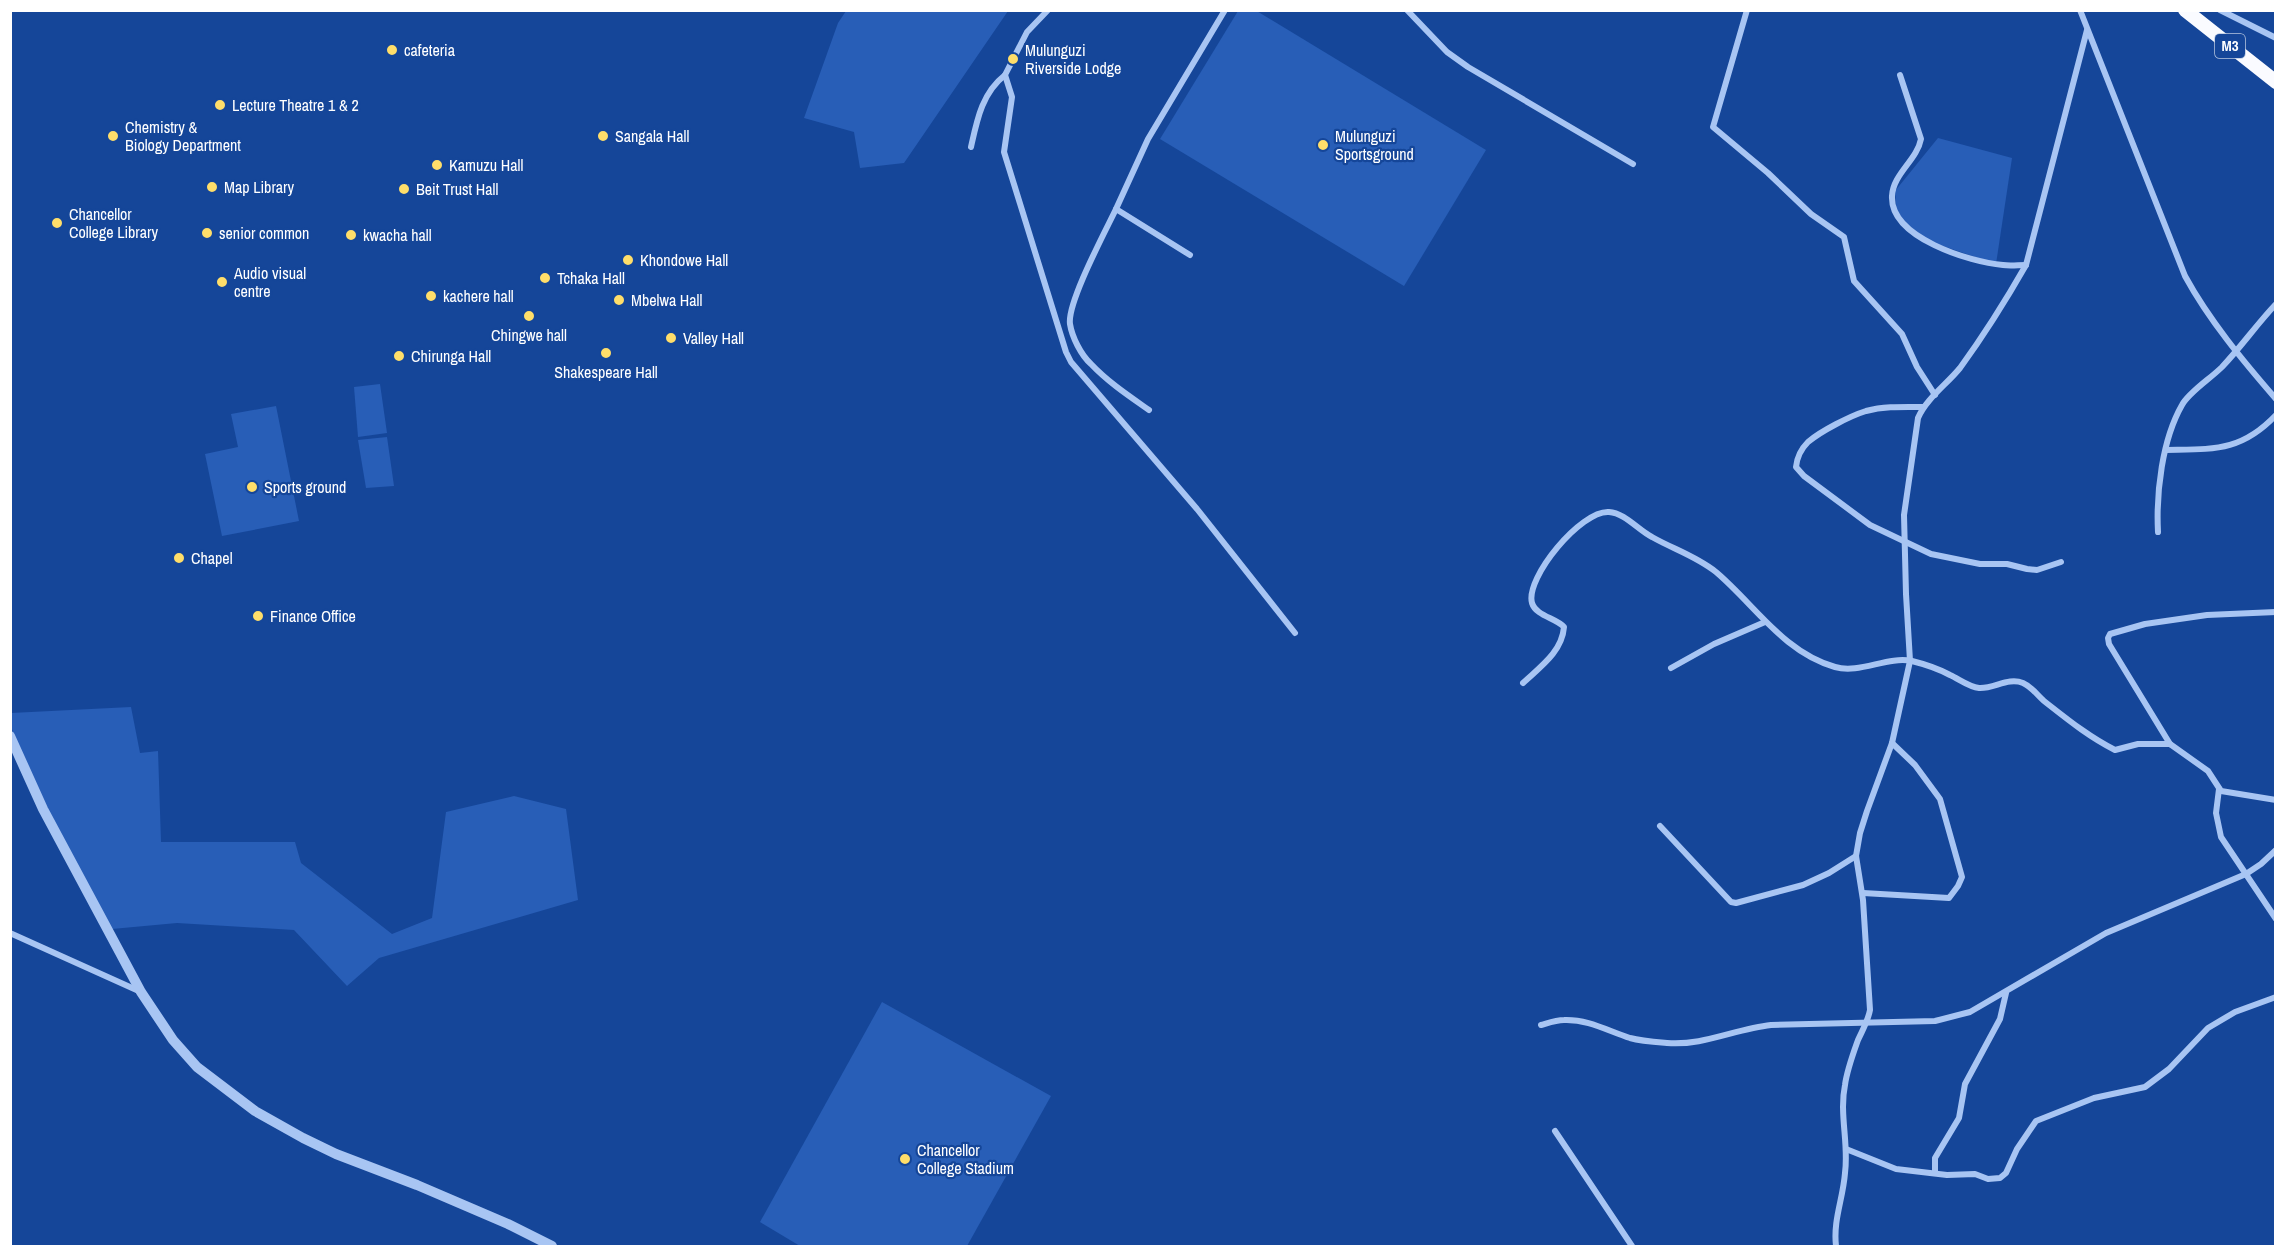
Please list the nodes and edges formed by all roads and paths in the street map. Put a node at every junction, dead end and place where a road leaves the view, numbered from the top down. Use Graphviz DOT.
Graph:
graph roads {
  1 [pos="1048,10"];
  2 [pos="1225,10"];
  3 [pos="1407,10"];
  4 [pos="1747,10"];
  5 [pos="2080,10"];
  6 [pos="2220,10"];
  7 [pos="2189,11"];
  8 [pos="2087,30"];
  9 [pos="2276,38"];
  10 [pos="1005,75"];
  11 [pos="1900,75"];
  12 [pos="2276,82"];
  13 [pos="971,147"];
  14 [pos="1632,164"];
  15 [pos="1116,209"];
  16 [pos="1190,255"];
  17 [pos="2026,265"];
  18 [pos="2276,304"];
  19 [pos="2237,352"];
  20 [pos="1935,395"];
  21 [pos="2275,397"];
  22 [pos="1923,407"];
  23 [pos="1149,410"];
  24 [pos="2276,415"];
  25 [pos="2166,450"];
  26 [pos="2158,532"];
  27 [pos="1904,543"];
  28 [pos="2061,562"];
  29 [pos="2276,612"];
  30 [pos="1765,622"];
  31 [pos="1295,633"];
  32 [pos="1910,661"];
  33 [pos="1671,668"];
  34 [pos="1523,683"];
  35 [pos="10,736"];
  36 [pos="1892,743"];
  37 [pos="2170,744"];
  38 [pos="2219,789"];
  39 [pos="2276,800"];
  40 [pos="1660,826"];
  41 [pos="2276,850"];
  42 [pos="1856,856"];
  43 [pos="2246,874"];
  44 [pos="1863,893"];
  45 [pos="2276,919"];
  46 [pos="10,933"];
  47 [pos="141,992"];
  48 [pos="2006,993"];
  49 [pos="2276,997"];
  50 [pos="1868,1022"];
  51 [pos="1541,1025"];
  52 [pos="1555,1131"];
  53 [pos="1846,1149"];
  54 [pos="1935,1173"];
  55 [pos="552,1246"];
  56 [pos="1632,1246"];
  57 [pos="1836,1246"];
  1 -- 10 [label="street"];
  2 -- 15 [label="street"];
  3 -- 14 [label="street"];
  4 -- 20 [label="street"];
  5 -- 8 [label="street"];
  6 -- 9 [label="street"];
  7 -- 12 [label="highway, M3"];
  8 -- 17 [label="street"];
  8 -- 19 [label="street"];
  10 -- 13 [label="street"];
  10 -- 31 [label="street"];
  11 -- 17 [label="street"];
  15 -- 16 [label="street"];
  15 -- 23 [label="street"];
  17 -- 20 [label="street"];
  18 -- 19 [label="street"];
  19 -- 21 [label="street"];
  19 -- 25 [label="street"];
  20 -- 22 [label="street"];
  22 -- 27 [label="street"];
  22 -- 27 [label="street"];
  24 -- 25 [label="street"];
  25 -- 26 [label="street"];
  27 -- 28 [label="street"];
  27 -- 32 [label="street"];
  29 -- 37 [label="street"];
  30 -- 32 [label="street"];
  30 -- 33 [label="street"];
  30 -- 34 [label="street"];
  32 -- 36 [label="street"];
  32 -- 37 [label="street"];
  35 -- 47 [label="street"];
  36 -- 42 [label="street"];
  36 -- 44 [label="street"];
  37 -- 38 [label="street"];
  38 -- 39 [label="street"];
  38 -- 43 [label="street"];
  40 -- 42 [label="street"];
  41 -- 43 [label="street"];
  42 -- 44 [label="street"];
  43 -- 45 [label="street"];
  43 -- 48 [label="street"];
  44 -- 50 [label="street"];
  46 -- 47 [label="street"];
  47 -- 55 [label="street"];
  48 -- 50 [label="street"];
  48 -- 54 [label="street"];
  49 -- 54 [label="street"];
  50 -- 51 [label="street"];
  50 -- 53 [label="street"];
  52 -- 56 [label="street"];
  53 -- 54 [label="street"];
  53 -- 57 [label="street"];
}
